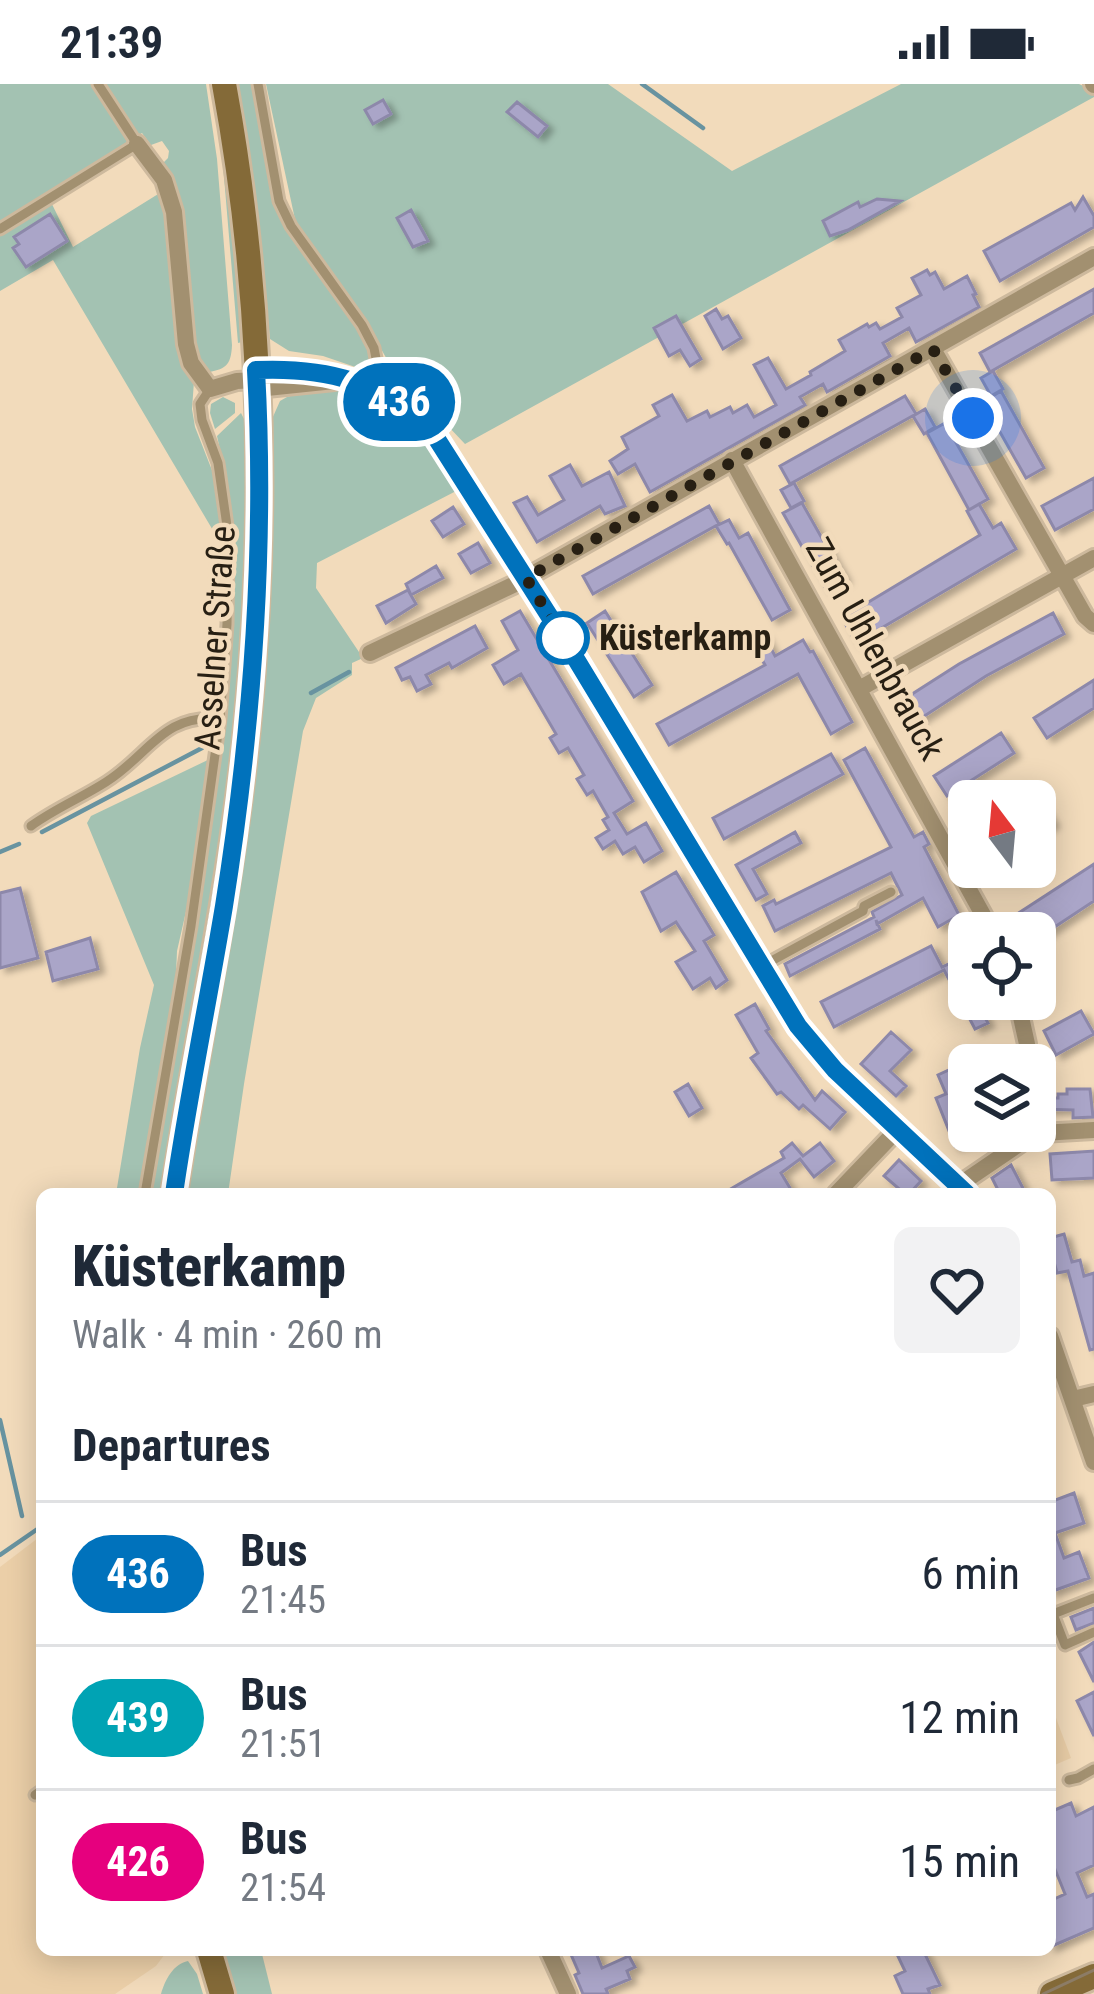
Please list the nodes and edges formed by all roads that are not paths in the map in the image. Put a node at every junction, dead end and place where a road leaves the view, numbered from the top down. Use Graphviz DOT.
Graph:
graph roads {
  1 [pos="98,84"];
  2 [pos="224,84"];
  3 [pos="258,84"];
  4 [pos="137,143"];
  5 [pos="0,229"];
  6 [pos="1094,257"];
  7 [pos="933,349"];
  8 [pos="257,380"];
  9 [pos="374,388"];
  10 [pos="210,389"];
  11 [pos="732,460"];
  12 [pos="1094,558"];
  13 [pos="1062,576"];
  14 [pos="526,578"];
  15 [pos="1094,624"];
  16 [pos="370,653"];
  17 [pos="859,689"];
  18 [pos="220,719"];
  19 [pos="31,826"];
  20 [pos="891,892"];
  21 [pos="981,912"];
  22 [pos="762,966"];
  23 [pos="898,1129"];
  24 [pos="1094,1130"];
  25 [pos="146,1188"];
  26 [pos="175,1188"];
  27 [pos="842,1188"];
  28 [pos="961,1188"];
  29 [pos="966,1188"];
  30 [pos="1056,1353"];
  31 [pos="1094,1394"];
  32 [pos="1072,1399"];
  33 [pos="1094,1462"];
  34 [pos="1094,1598"];
  35 [pos="1056,1614"];
  36 [pos="1056,1622"];
  37 [pos="1094,1632"];
  38 [pos="1065,1645"];
  39 [pos="1056,1649"];
  40 [pos="1094,1769"];
  41 [pos="1070,1780"];
  42 [pos="211,1956"];
  43 [pos="551,1956"];
  44 [pos="1094,1976"];
  45 [pos="222,1994"];
  46 [pos="568,1994"];
  47 [pos="1052,1994"];
  1 -- 4 [label="lane"];
  2 -- 8 [label="main road, Asselner Straße"];
  3 -- 9 [label="lane"];
  4 -- 5 [label="lane"];
  4 -- 10 [label="street"];
  6 -- 7 [label="street"];
  7 -- 11 [label="street"];
  7 -- 13 [label="street"];
  8 -- 9 [label="street"];
  8 -- 10 [label="street"];
  8 -- 26 [label="main road, Asselner Straße"];
  9 -- 14 [label="street"];
  10 -- 18 [label="lane"];
  11 -- 14 [label="street"];
  11 -- 17 [label="street, Zum Uhlenbrauck"];
  12 -- 13 [label="street"];
  13 -- 15 [label="street"];
  13 -- 17 [label="street"];
  14 -- 16 [label="street"];
  14 -- 22 [label="street"];
  17 -- 21 [label="street, Zum Uhlenbrauck"];
  18 -- 19 [label="lane"];
  18 -- 25 [label="lane"];
  20 -- 22 [label="lane"];
  22 -- 23 [label="street"];
  23 -- 27 [label="street"];
  23 -- 28 [label="street"];
  24 -- 29 [label="street"];
  30 -- 32 [label="street"];
  31 -- 32 [label="street"];
  32 -- 33 [label="street"];
  34 -- 35 [label="lane"];
  36 -- 38 [label="lane"];
  37 -- 38 [label="lane"];
  38 -- 39 [label="lane"];
  40 -- 41 [label="lane"];
  42 -- 45 [label="main road"];
  43 -- 46 [label="street"];
  44 -- 47 [label="main road"];
}
